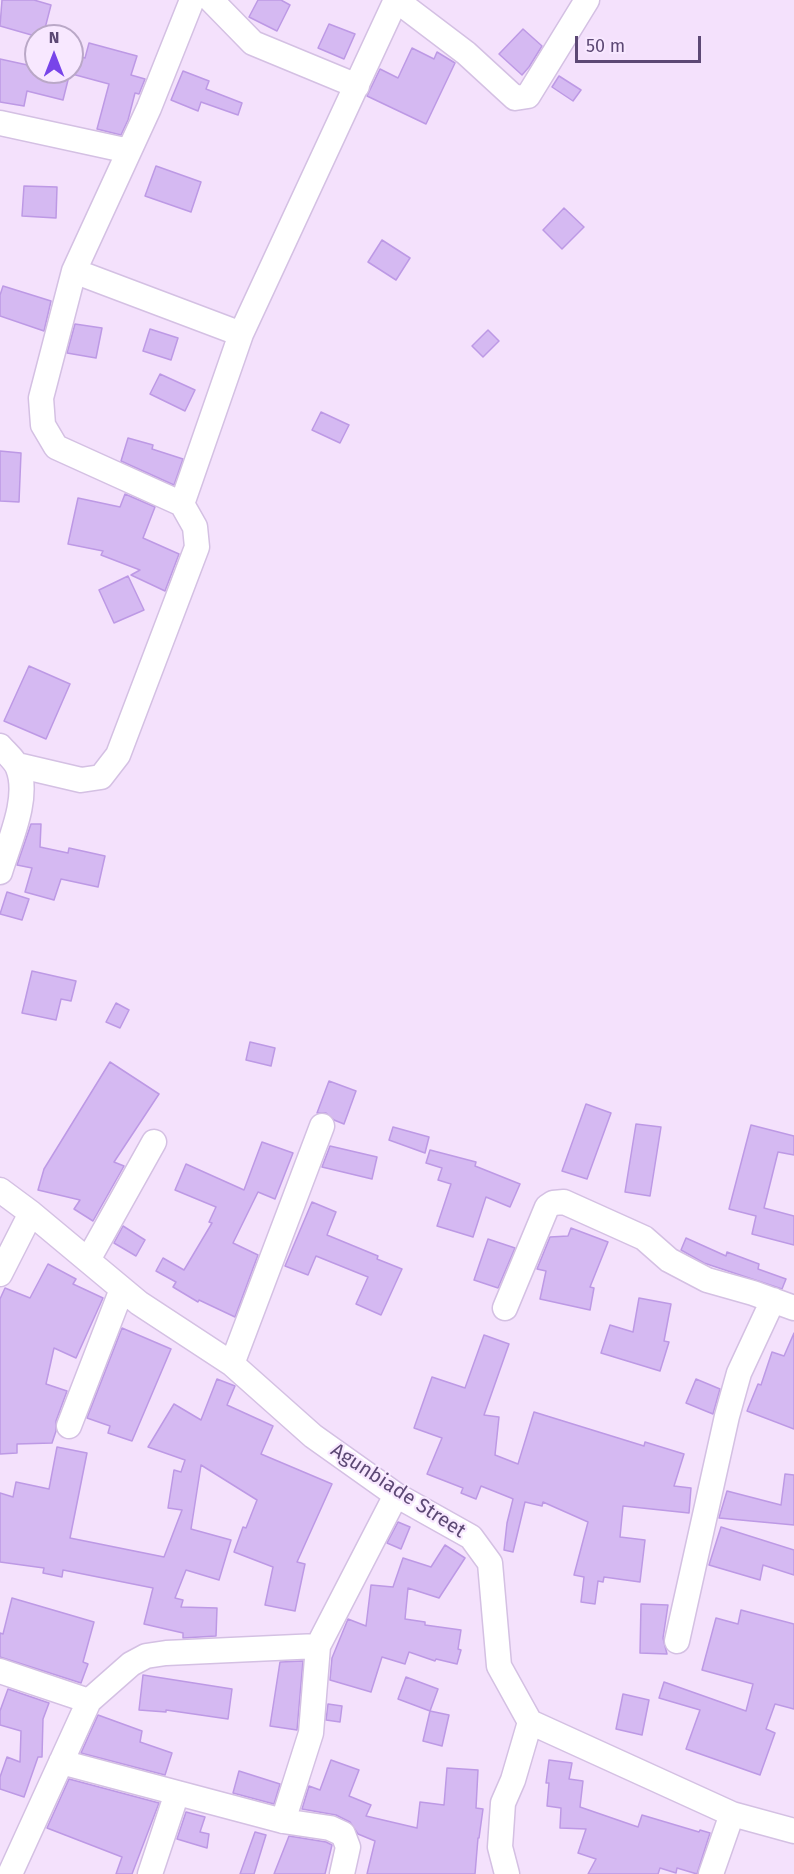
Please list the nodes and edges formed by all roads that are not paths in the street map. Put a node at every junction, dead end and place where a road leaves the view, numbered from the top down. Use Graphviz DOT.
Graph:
graph roads {
  1 [pos="192,0"];
  2 [pos="211,0"];
  3 [pos="396,0"];
  4 [pos="587,0"];
  5 [pos="357,86"];
  6 [pos="0,123"];
  7 [pos="129,151"];
  8 [pos="74,271"];
  9 [pos="242,334"];
  10 [pos="183,504"];
  11 [pos="0,746"];
  12 [pos="17,765"];
  13 [pos="0,872"];
  14 [pos="322,1125"];
  15 [pos="154,1142"];
  16 [pos="0,1190"];
  17 [pos="31,1213"];
  18 [pos="88,1260"];
  19 [pos="0,1274"];
  20 [pos="122,1289"];
  21 [pos="783,1304"];
  22 [pos="505,1308"];
  23 [pos="232,1364"];
  24 [pos="69,1426"];
  25 [pos="396,1495"];
  26 [pos="677,1641"];
  27 [pos="318,1646"];
  28 [pos="0,1671"];
  29 [pos="89,1701"];
  30 [pos="530,1722"];
  31 [pos="61,1762"];
  32 [pos="177,1793"];
  33 [pos="732,1815"];
  34 [pos="283,1821"];
  35 [pos="794,1831"];
  36 [pos="10,1874"];
  37 [pos="150,1874"];
  38 [pos="342,1874"];
  39 [pos="507,1874"];
  40 [pos="711,1874"];
  1 -- 7 [label="street"];
  2 -- 5 [label="street"];
  3 -- 4 [label="street"];
  3 -- 5 [label="street"];
  5 -- 9 [label="street"];
  6 -- 7 [label="street"];
  7 -- 8 [label="street"];
  8 -- 9 [label="street"];
  8 -- 10 [label="street"];
  9 -- 10 [label="street"];
  10 -- 12 [label="street"];
  11 -- 12 [label="street"];
  12 -- 13 [label="street"];
  14 -- 23 [label="street"];
  15 -- 18 [label="street"];
  16 -- 17 [label="street, Agunbiade Street"];
  17 -- 18 [label="street, Agunbiade Street"];
  17 -- 19 [label="street"];
  18 -- 20 [label="street, Agunbiade Street"];
  20 -- 23 [label="street, Agunbiade Street"];
  20 -- 24 [label="street"];
  21 -- 22 [label="street"];
  21 -- 26 [label="street"];
  23 -- 25 [label="street, Agunbiade Street"];
  25 -- 27 [label="street"];
  25 -- 30 [label="street, Agunbiade Street"];
  27 -- 29 [label="street"];
  27 -- 34 [label="street"];
  28 -- 29 [label="street"];
  29 -- 31 [label="street"];
  30 -- 33 [label="street"];
  30 -- 39 [label="street"];
  31 -- 32 [label="street"];
  31 -- 36 [label="street"];
  32 -- 34 [label="street"];
  32 -- 37 [label="street"];
  33 -- 35 [label="street"];
  33 -- 40 [label="street"];
  34 -- 38 [label="street"];
}
